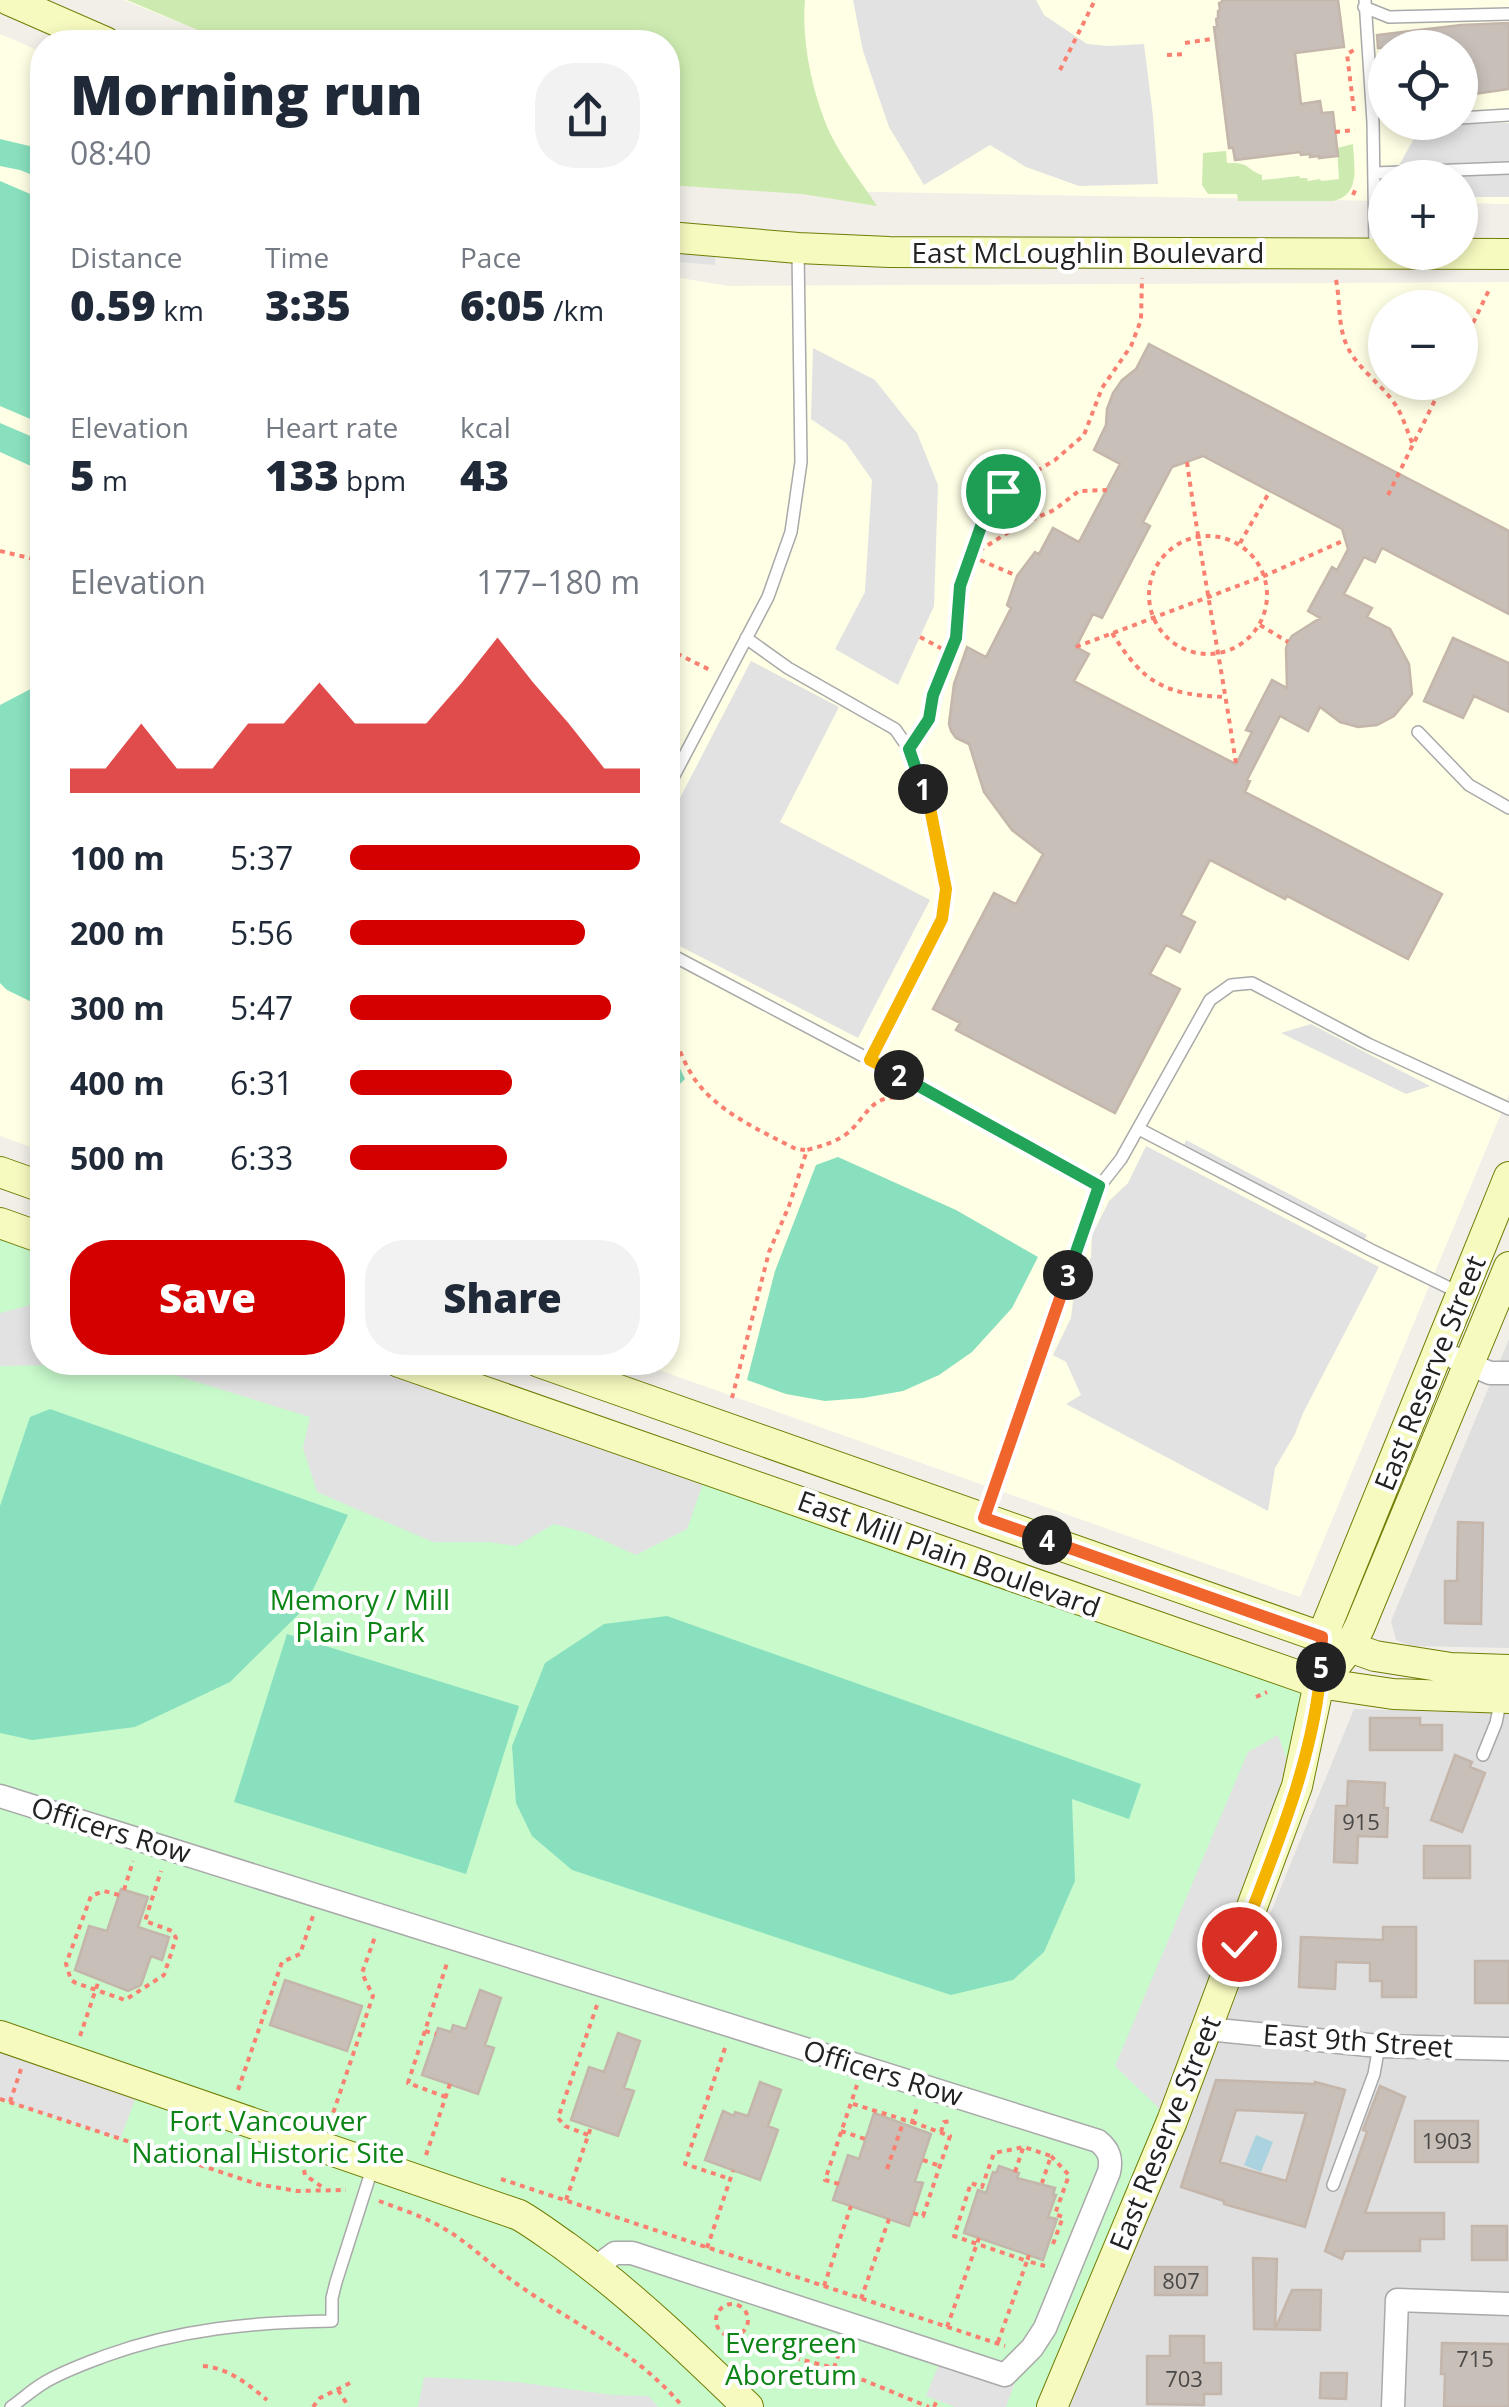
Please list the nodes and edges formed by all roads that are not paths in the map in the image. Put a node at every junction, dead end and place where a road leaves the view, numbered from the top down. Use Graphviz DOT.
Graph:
graph roads {
  1 [pos="9,0"];
  2 [pos="1364,4"];
  3 [pos="1509,14"];
  4 [pos="78,30"];
  5 [pos="1368,35"];
  6 [pos="1509,115"];
  7 [pos="1478,117"];
  8 [pos="1509,168"];
  9 [pos="1478,169"];
  10 [pos="680,238"];
  11 [pos="798,248"];
  12 [pos="1368,254"];
  13 [pos="1478,254"];
  14 [pos="1509,254"];
  15 [pos="746,638"];
  16 [pos="1418,732"];
  17 [pos="680,764"];
  18 [pos="1509,808"];
  19 [pos="680,959"];
  20 [pos="870,1060"];
  21 [pos="1509,1110"];
  22 [pos="1138,1129"];
  23 [pos="0,1172"];
  24 [pos="1509,1179"];
  25 [pos="30,1183"];
  26 [pos="1099,1186"];
  27 [pos="0,1223"];
  28 [pos="30,1234"];
  29 [pos="1509,1267"];
  30 [pos="1460,1294"];
  31 [pos="1438,1351"];
  32 [pos="1468,1364"];
  33 [pos="1509,1373"];
  34 [pos="437,1375"];
  35 [pos="576,1375"];
  36 [pos="984,1518"];
  37 [pos="1336,1642"];
  38 [pos="1320,1683"];
  39 [pos="1506,1689"];
  40 [pos="1484,1755"];
  41 [pos="0,1796"];
  42 [pos="1206,2030"];
  43 [pos="0,2036"];
  44 [pos="1379,2046"];
  45 [pos="1509,2049"];
  46 [pos="373,2165"];
  47 [pos="1333,2185"];
  48 [pos="596,2268"];
  49 [pos="1509,2304"];
  50 [pos="11,2407"];
  51 [pos="748,2407"];
  52 [pos="1052,2407"];
  53 [pos="1393,2407"];
  1 -- 4 [label="street"];
  2 -- 3 [label="lane"];
  2 -- 5 [label="lane"];
  6 -- 7 [label="lane"];
  8 -- 9 [label="lane"];
  10 -- 11 [label="street, East McLoughlin Boulevard"];
  11 -- 12 [label="street, East McLoughlin Boulevard"];
  11 -- 15 [label="lane"];
  13 -- 14 [label="street, East McLoughlin Boulevard"];
  15 -- 17 [label="lane"];
  15 -- 20 [label="lane"];
  16 -- 18 [label="lane"];
  19 -- 20 [label="lane"];
  20 -- 26 [label="lane"];
  21 -- 22 [label="lane"];
  22 -- 26 [label="lane"];
  22 -- 30 [label="lane"];
  23 -- 25 [label="street"];
  24 -- 30 [label="street, East Reserve Street"];
  26 -- 36 [label="lane"];
  27 -- 28 [label="street"];
  29 -- 32 [label="street, East Reserve Street"];
  30 -- 31 [label="street, East Reserve Street"];
  31 -- 32 [label="street"];
  31 -- 37 [label="street, East Reserve Street"];
  32 -- 33 [label="street"];
  32 -- 37 [label="street, East Reserve Street"];
  34 -- 38 [label="street, East Mill Plain Boulevard"];
  35 -- 36 [label="street, East Mill Plain Boulevard"];
  36 -- 37 [label="street, East Mill Plain Boulevard"];
  37 -- 38 [label="street, East Reserve Street"];
  37 -- 39 [label="street, East Mill Plain Boulevard"];
  38 -- 39 [label="street, East Mill Plain Boulevard"];
  38 -- 42 [label="street, East Reserve Street"];
  39 -- 40 [label="lane"];
  41 -- 48 [label="street, Officers Row"];
  42 -- 44 [label="street, East 9th Street"];
  42 -- 52 [label="street, East Reserve Street"];
  43 -- 46 [label="street"];
  44 -- 45 [label="street, East 9th Street"];
  44 -- 47 [label="lane"];
  46 -- 48 [label="street"];
  46 -- 50 [label="lane"];
  48 -- 51 [label="street"];
  49 -- 53 [label="street"];
}
